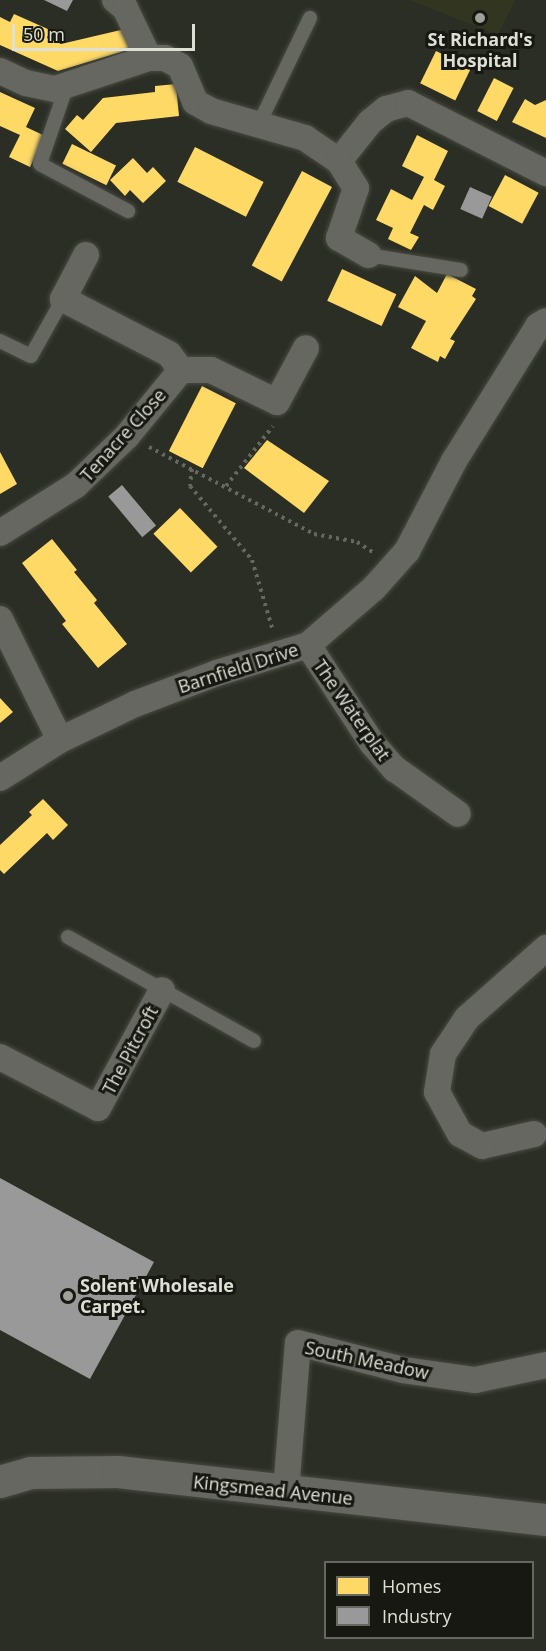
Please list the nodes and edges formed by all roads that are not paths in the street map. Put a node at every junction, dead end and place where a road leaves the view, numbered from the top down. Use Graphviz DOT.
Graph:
graph roads {
  1 [pos="115,0"];
  2 [pos="310,18"];
  3 [pos="149,58"];
  4 [pos="0,71"];
  5 [pos="68,85"];
  6 [pos="258,126"];
  7 [pos="339,161"];
  8 [pos="546,173"];
  9 [pos="128,211"];
  10 [pos="86,255"];
  11 [pos="368,255"];
  12 [pos="461,270"];
  13 [pos="63,299"];
  14 [pos="546,321"];
  15 [pos="0,341"];
  16 [pos="306,348"];
  17 [pos="181,370"];
  18 [pos="0,533"];
  19 [pos="0,619"];
  20 [pos="308,645"];
  21 [pos="60,740"];
  22 [pos="0,778"];
  23 [pos="459,814"];
  24 [pos="68,937"];
  25 [pos="546,948"];
  26 [pos="162,990"];
  27 [pos="254,1041"];
  28 [pos="0,1057"];
  29 [pos="540,1133"];
  30 [pos="546,1365"];
  31 [pos="0,1482"];
  32 [pos="286,1491"];
  33 [pos="546,1520"];
  1 -- 3 [label="street"];
  2 -- 6 [label="lane"];
  3 -- 5 [label="street"];
  3 -- 6 [label="street"];
  4 -- 5 [label="street"];
  5 -- 9 [label="lane"];
  6 -- 7 [label="street"];
  7 -- 8 [label="street"];
  7 -- 11 [label="street"];
  10 -- 13 [label="street"];
  11 -- 12 [label="lane"];
  13 -- 15 [label="lane"];
  13 -- 17 [label="street"];
  14 -- 20 [label="street, Barnfield Drive"];
  16 -- 17 [label="street"];
  17 -- 18 [label="street, Tenacre Close"];
  19 -- 21 [label="street"];
  20 -- 21 [label="street, Barnfield Drive"];
  20 -- 23 [label="street, The Waterplat"];
  21 -- 22 [label="street, Barnfield Drive"];
  24 -- 26 [label="lane"];
  25 -- 29 [label="street"];
  26 -- 27 [label="lane"];
  26 -- 28 [label="street, The Pitcroft"];
  30 -- 32 [label="street, South Meadow"];
  31 -- 32 [label="street, Kingsmead Avenue"];
  32 -- 33 [label="street, Kingsmead Avenue"];
}
